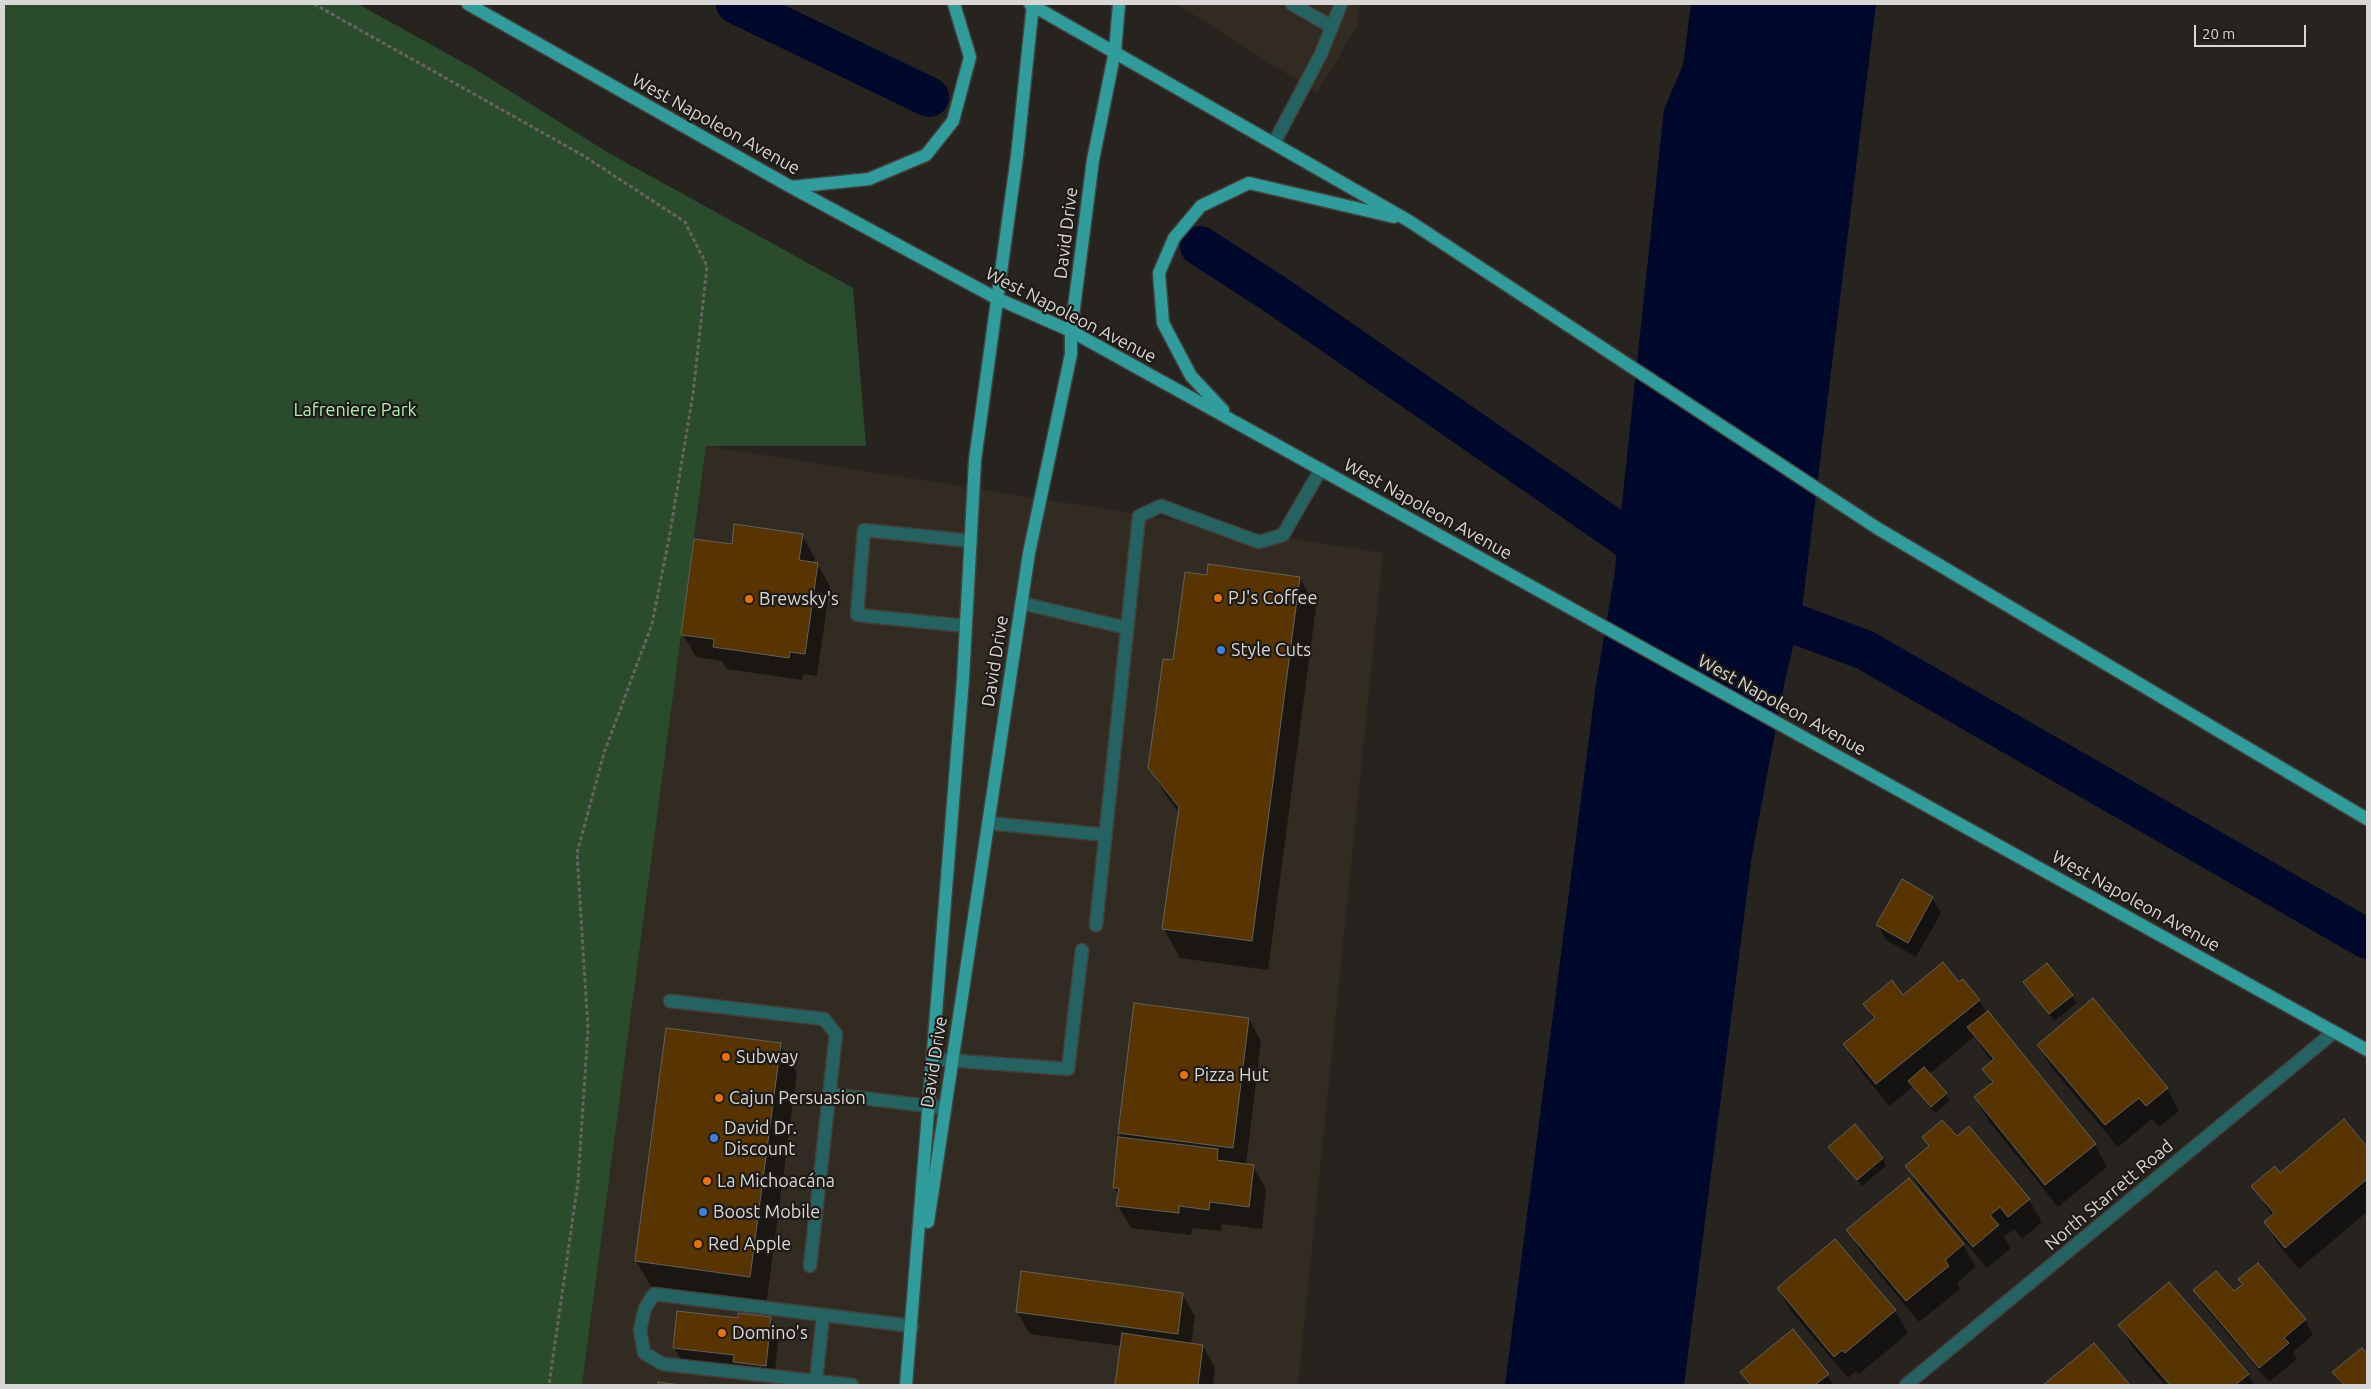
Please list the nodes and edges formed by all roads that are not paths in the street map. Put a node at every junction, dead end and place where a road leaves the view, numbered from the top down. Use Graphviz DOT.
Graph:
graph roads {
  1 [pos="468,4"];
  2 [pos="954,4"];
  3 [pos="1032,4"];
  4 [pos="1119,4"];
  5 [pos="1292,4"];
  6 [pos="1341,4"];
  7 [pos="1332,27"];
  8 [pos="1115,51"];
  9 [pos="1274,144"];
  10 [pos="791,186"];
  11 [pos="1409,221"];
  12 [pos="996,298"];
  13 [pos="1071,331"];
  14 [pos="1230,419"];
  15 [pos="1321,469"];
  16 [pos="971,541"];
  17 [pos="1021,603"];
  18 [pos="966,626"];
  19 [pos="1127,628"];
  20 [pos="2367,819"];
  21 [pos="988,823"];
  22 [pos="1106,835"];
  23 [pos="1096,926"];
  24 [pos="1082,950"];
  25 [pos="670,1001"];
  26 [pos="2334,1032"];
  27 [pos="2367,1050"];
  28 [pos="933,1059"];
  29 [pos="952,1061"];
  30 [pos="829,1094"];
  31 [pos="929,1107"];
  32 [pos="945,1108"];
  33 [pos="810,1266"];
  34 [pos="823,1315"];
  35 [pos="912,1326"];
  36 [pos="816,1381"];
  37 [pos="852,1385"];
  38 [pos="906,1385"];
  39 [pos="1906,1385"];
  1 -- 10 [label="main road, West Napoleon Avenue"];
  2 -- 10 [label="main road"];
  3 -- 8 [label="main road"];
  3 -- 12 [label="main road, David Drive"];
  4 -- 8 [label="main road, David Drive"];
  5 -- 7 [label="street"];
  6 -- 7 [label="street"];
  7 -- 9 [label="street"];
  8 -- 9 [label="main road"];
  8 -- 13 [label="main road, David Drive"];
  9 -- 11 [label="main road"];
  10 -- 12 [label="main road, West Napoleon Avenue"];
  11 -- 14 [label="main road"];
  11 -- 20 [label="main road"];
  12 -- 13 [label="main road, West Napoleon Avenue"];
  12 -- 16 [label="main road, David Drive"];
  13 -- 14 [label="main road, West Napoleon Avenue"];
  13 -- 17 [label="main road, David Drive"];
  14 -- 15 [label="main road, West Napoleon Avenue"];
  15 -- 19 [label="street"];
  15 -- 26 [label="main road, West Napoleon Avenue"];
  16 -- 18 [label="main road, David Drive"];
  16 -- 18 [label="street"];
  17 -- 19 [label="street"];
  17 -- 21 [label="main road, David Drive"];
  18 -- 28 [label="main road, David Drive"];
  19 -- 22 [label="street"];
  21 -- 22 [label="street"];
  21 -- 29 [label="main road, David Drive"];
  22 -- 23 [label="street"];
  24 -- 29 [label="street"];
  25 -- 30 [label="street"];
  26 -- 27 [label="main road, West Napoleon Avenue"];
  26 -- 39 [label="street, North Starrett Road"];
  28 -- 29 [label="street"];
  28 -- 31 [label="main road, David Drive"];
  29 -- 32 [label="main road, David Drive"];
  30 -- 31 [label="street"];
  30 -- 33 [label="street"];
  31 -- 32 [label="street"];
  31 -- 35 [label="main road, David Drive"];
  32 -- 35 [label="main road, David Drive"];
  34 -- 35 [label="street"];
  34 -- 36 [label="street"];
  34 -- 36 [label="street"];
  35 -- 38 [label="main road, David Drive"];
  36 -- 37 [label="street"];
}
